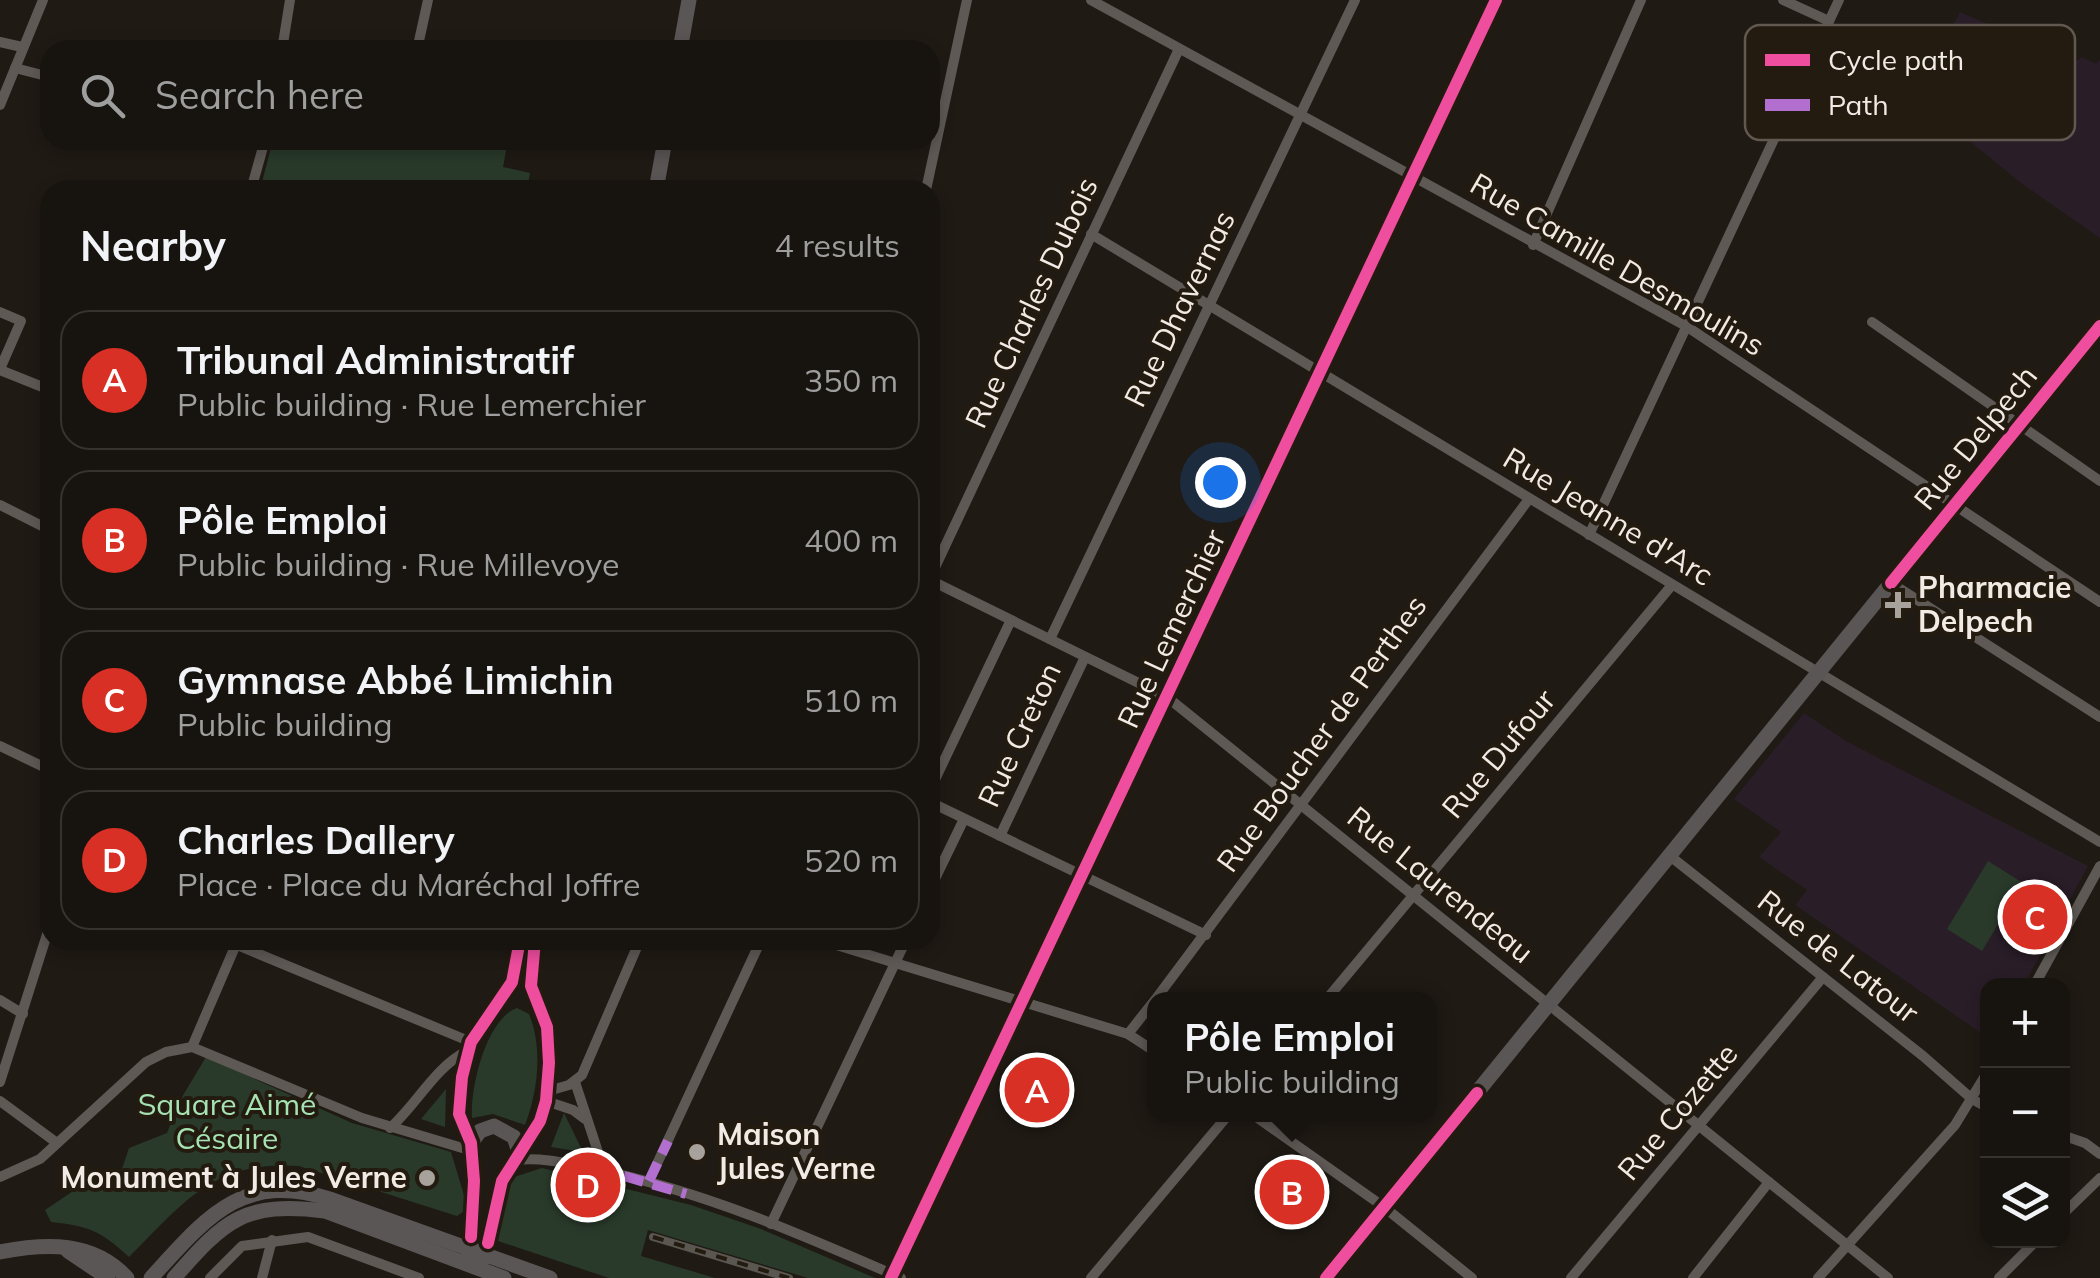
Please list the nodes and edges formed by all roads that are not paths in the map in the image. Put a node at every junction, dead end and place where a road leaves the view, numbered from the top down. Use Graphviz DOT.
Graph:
graph roads {
  1 [pos="44,0"];
  2 [pos="290,0"];
  3 [pos="428,0"];
  4 [pos="689,0"];
  5 [pos="968,0"];
  6 [pos="1092,0"];
  7 [pos="1355,0"];
  8 [pos="1496,0"];
  9 [pos="1641,0"];
  10 [pos="1783,0"];
  11 [pos="1839,0"];
  12 [pos="1829,21"];
  13 [pos="1827,25"];
  14 [pos="284,40"];
  15 [pos="419,40"];
  16 [pos="682,40"];
  17 [pos="0,42"];
  18 [pos="22,47"];
  19 [pos="1180,48"];
  20 [pos="15,68"];
  21 [pos="40,74"];
  22 [pos="0,105"];
  23 [pos="1301,114"];
  24 [pos="940,127"];
  25 [pos="1773,140"];
  26 [pos="262,150"];
  27 [pos="663,150"];
  28 [pos="935,150"];
  29 [pos="1412,176"];
  30 [pos="255,180"];
  31 [pos="658,180"];
  32 [pos="928,180"];
  33 [pos="1091,234"];
  34 [pos="1533,245"];
  35 [pos="1209,305"];
  36 [pos="0,312"];
  37 [pos="1872,322"];
  38 [pos="1686,326"];
  39 [pos="2100,326"];
  40 [pos="0,370"];
  41 [pos="1322,373"];
  42 [pos="40,386"];
  43 [pos="2020,425"];
  44 [pos="2100,481"];
  45 [pos="1529,498"];
  46 [pos="1954,504"];
  47 [pos="0,505"];
  48 [pos="40,525"];
  49 [pos="1589,535"];
  50 [pos="940,559"];
  51 [pos="1892,583"];
  52 [pos="940,585"];
  53 [pos="1672,585"];
  54 [pos="2100,602"];
  55 [pos="1011,620"];
  56 [pos="1050,639"];
  57 [pos="1085,656"];
  58 [pos="1817,673"];
  59 [pos="1167,697"];
  60 [pos="2100,718"];
  61 [pos="0,746"];
  62 [pos="40,765"];
  63 [pos="940,769"];
  64 [pos="1300,804"];
  65 [pos="940,807"];
  66 [pos="964,818"];
  67 [pos="1000,836"];
  68 [pos="2100,842"];
  69 [pos="1670,856"];
  70 [pos="2100,866"];
  71 [pos="940,868"];
  72 [pos="1082,875"];
  73 [pos="1414,896"];
  74 [pos="1206,935"];
  75 [pos="42,950"];
  76 [pos="229,950"];
  77 [pos="252,950"];
  78 [pos="518,950"];
  79 [pos="534,950"];
  80 [pos="636,950"];
  81 [pos="756,950"];
  82 [pos="853,950"];
  83 [pos="901,950"];
  84 [pos="895,963"];
  85 [pos="1823,977"];
  86 [pos="2038,978"];
  87 [pos="1161,992"];
  88 [pos="1333,992"];
  89 [pos="506,994"];
  90 [pos="0,1000"];
  91 [pos="536,1001"];
  92 [pos="1024,1002"];
  93 [pos="1549,1005"];
  94 [pos="1147,1010"];
  95 [pos="23,1014"];
  96 [pos="1128,1034"];
  97 [pos="469,1046"];
  98 [pos="1147,1046"];
  99 [pos="192,1047"];
  100 [pos="0,1082"];
  101 [pos="575,1082"];
  102 [pos="1980,1084"];
  103 [pos="547,1096"];
  104 [pos="1972,1099"];
  105 [pos="0,1101"];
  106 [pos="1980,1104"];
  107 [pos="1221,1122"];
  108 [pos="1263,1122"];
  109 [pos="588,1124"];
  110 [pos="1699,1126"];
  111 [pos="390,1128"];
  112 [pos="2070,1138"];
  113 [pos="57,1143"];
  114 [pos="471,1152"];
  115 [pos="2100,1154"];
  116 [pos="515,1161"];
  117 [pos="602,1171"];
  118 [pos="0,1177"];
  119 [pos="2100,1178"];
  120 [pos="649,1181"];
  121 [pos="1769,1182"];
  122 [pos="2070,1207"];
  123 [pos="1384,1208"];
  124 [pos="771,1224"];
  125 [pos="272,1240"];
  126 [pos="1847,1245"];
  127 [pos="60,1247"];
  128 [pos="2029,1248"];
  129 [pos="0,1252"];
  130 [pos="474,1265"];
  131 [pos="895,1277"];
  132 [pos="108,1278"];
  133 [pos="127,1278"];
  134 [pos="151,1278"];
  135 [pos="174,1278"];
  136 [pos="210,1278"];
  137 [pos="262,1278"];
  138 [pos="419,1278"];
  139 [pos="504,1278"];
  140 [pos="550,1278"];
  141 [pos="1091,1278"];
  142 [pos="1326,1278"];
  143 [pos="1472,1278"];
  144 [pos="1571,1278"];
  145 [pos="1692,1278"];
  146 [pos="1818,1278"];
  147 [pos="1888,1278"];
  148 [pos="1998,1278"];
  1 -- 18 [label="street"];
  2 -- 14 [label="street"];
  3 -- 15 [label="street"];
  4 -- 16 [label="main road"];
  5 -- 24 [label="street"];
  6 -- 19 [label="street, Rue Camille Desmoulins"];
  7 -- 23 [label="street, Rue Dhavernas"];
  8 -- 29 [label="street, Rue Lemerchier"];
  9 -- 34 [label="street"];
  10 -- 12 [label="street"];
  11 -- 12 [label="street"];
  12 -- 13 [label="street"];
  17 -- 18 [label="street"];
  18 -- 20 [label="street"];
  19 -- 23 [label="street, Rue Camille Desmoulins"];
  19 -- 33 [label="street, Rue Charles Dubois"];
  20 -- 21 [label="street"];
  20 -- 22 [label="street"];
  23 -- 29 [label="street, Rue Camille Desmoulins"];
  23 -- 35 [label="street, Rue Dhavernas"];
  25 -- 38 [label="street"];
  26 -- 30 [label="street"];
  27 -- 31 [label="main road"];
  28 -- 32 [label="street"];
  29 -- 34 [label="street, Rue Camille Desmoulins"];
  29 -- 41 [label="street, Rue Lemerchier"];
  33 -- 35 [label="street, Rue Jeanne d'Arc"];
  33 -- 50 [label="street, Rue Charles Dubois"];
  34 -- 38 [label="street, Rue Camille Desmoulins"];
  35 -- 41 [label="street, Rue Jeanne d'Arc"];
  35 -- 56 [label="street, Rue Dhavernas"];
  36 -- 40 [label="street"];
  37 -- 43 [label="street"];
  38 -- 46 [label="street, Rue Camille Desmoulins"];
  38 -- 49 [label="street"];
  39 -- 43 [label="main road, Rue Delpech"];
  40 -- 42 [label="street"];
  41 -- 45 [label="street, Rue Jeanne d'Arc"];
  41 -- 59 [label="street, Rue Lemerchier"];
  43 -- 44 [label="street"];
  43 -- 46 [label="main road, Rue Delpech"];
  45 -- 49 [label="street, Rue Jeanne d'Arc"];
  45 -- 64 [label="street, Rue Boucher de Perthes"];
  46 -- 51 [label="main road, Rue Delpech"];
  46 -- 54 [label="street, Rue Camille Desmoulins"];
  47 -- 48 [label="street"];
  49 -- 53 [label="street, Rue Jeanne d'Arc"];
  51 -- 58 [label="main road, Rue Delpech"];
  51 -- 60 [label="street"];
  52 -- 55 [label="street, Rue Laurendeau"];
  53 -- 58 [label="street, Rue Jeanne d'Arc"];
  53 -- 73 [label="street, Rue Dufour"];
  55 -- 56 [label="street, Rue Laurendeau"];
  55 -- 63 [label="street"];
  56 -- 57 [label="street, Rue Laurendeau"];
  57 -- 59 [label="street, Rue Laurendeau"];
  57 -- 67 [label="street, Rue Creton"];
  58 -- 68 [label="street, Rue Jeanne d'Arc"];
  58 -- 69 [label="main road, Rue Delpech"];
  59 -- 64 [label="street, Rue Laurendeau"];
  59 -- 72 [label="street, Rue Lemerchier"];
  61 -- 62 [label="street"];
  64 -- 73 [label="street, Rue Laurendeau"];
  64 -- 74 [label="street, Rue Boucher de Perthes"];
  65 -- 66 [label="street"];
  66 -- 67 [label="street"];
  66 -- 71 [label="street"];
  67 -- 72 [label="street"];
  69 -- 85 [label="street, Rue de Latour"];
  69 -- 93 [label="main road, Rue Delpech"];
  70 -- 86 [label="street"];
  72 -- 74 [label="street"];
  72 -- 92 [label="street, Rue Lemerchier"];
  73 -- 88 [label="street, Rue Dufour"];
  73 -- 93 [label="street, Rue Laurendeau"];
  74 -- 87 [label="street, Rue Boucher de Perthes"];
  75 -- 95 [label="street"];
  76 -- 99 [label="street"];
  77 -- 97 [label="street"];
  78 -- 89 [label="main road"];
  79 -- 91 [label="main road"];
  80 -- 101 [label="street"];
  81 -- 120 [label="street"];
  82 -- 84 [label="street"];
  83 -- 84 [label="street"];
  84 -- 92 [label="street"];
  84 -- 124 [label="street"];
  85 -- 104 [label="street, Rue de Latour"];
  85 -- 110 [label="street, Rue Cozette"];
  89 -- 91 [label="main road"];
  89 -- 97 [label="main road"];
  90 -- 95 [label="street"];
  91 -- 103 [label="main road"];
  92 -- 96 [label="street"];
  92 -- 131 [label="street, Rue Lemerchier"];
  93 -- 110 [label="street, Rue Laurendeau"];
  93 -- 123 [label="main road, Rue Delpech"];
  94 -- 96 [label="street, Rue Boucher de Perthes"];
  95 -- 100 [label="street"];
  96 -- 98 [label="street"];
  97 -- 111 [label="street"];
  97 -- 114 [label="main road"];
  99 -- 111 [label="street"];
  99 -- 113 [label="street"];
  101 -- 103 [label="street"];
  101 -- 109 [label="street"];
  102 -- 104 [label="street"];
  103 -- 109 [label="street"];
  103 -- 116 [label="main road"];
  104 -- 106 [label="street, Rue de Latour"];
  104 -- 126 [label="street"];
  105 -- 113 [label="street"];
  107 -- 141 [label="street"];
  108 -- 123 [label="street"];
  109 -- 117 [label="street"];
  110 -- 121 [label="street, Rue Laurendeau"];
  110 -- 144 [label="street, Rue Cozette"];
  111 -- 114 [label="street"];
  112 -- 115 [label="street"];
  113 -- 118 [label="street"];
  114 -- 116 [label="main road"];
  114 -- 116 [label="main road"];
  114 -- 130 [label="main road"];
  116 -- 117 [label="street"];
  116 -- 130 [label="main road"];
  117 -- 120 [label="street"];
  119 -- 122 [label="street"];
  120 -- 124 [label="street"];
  121 -- 126 [label="street, Rue Laurendeau"];
  121 -- 145 [label="street"];
  123 -- 142 [label="main road, Rue Delpech"];
  123 -- 143 [label="street"];
  124 -- 131 [label="street"];
  125 -- 136 [label="street"];
  125 -- 137 [label="street"];
  125 -- 138 [label="street"];
  126 -- 146 [label="street"];
  126 -- 147 [label="street, Rue Laurendeau"];
  127 -- 129 [label="main road"];
  127 -- 132 [label="main road"];
  127 -- 133 [label="main road"];
  128 -- 148 [label="street"];
  130 -- 134 [label="main road"];
  130 -- 135 [label="main road"];
  130 -- 139 [label="main road"];
  130 -- 140 [label="main road"];
}
